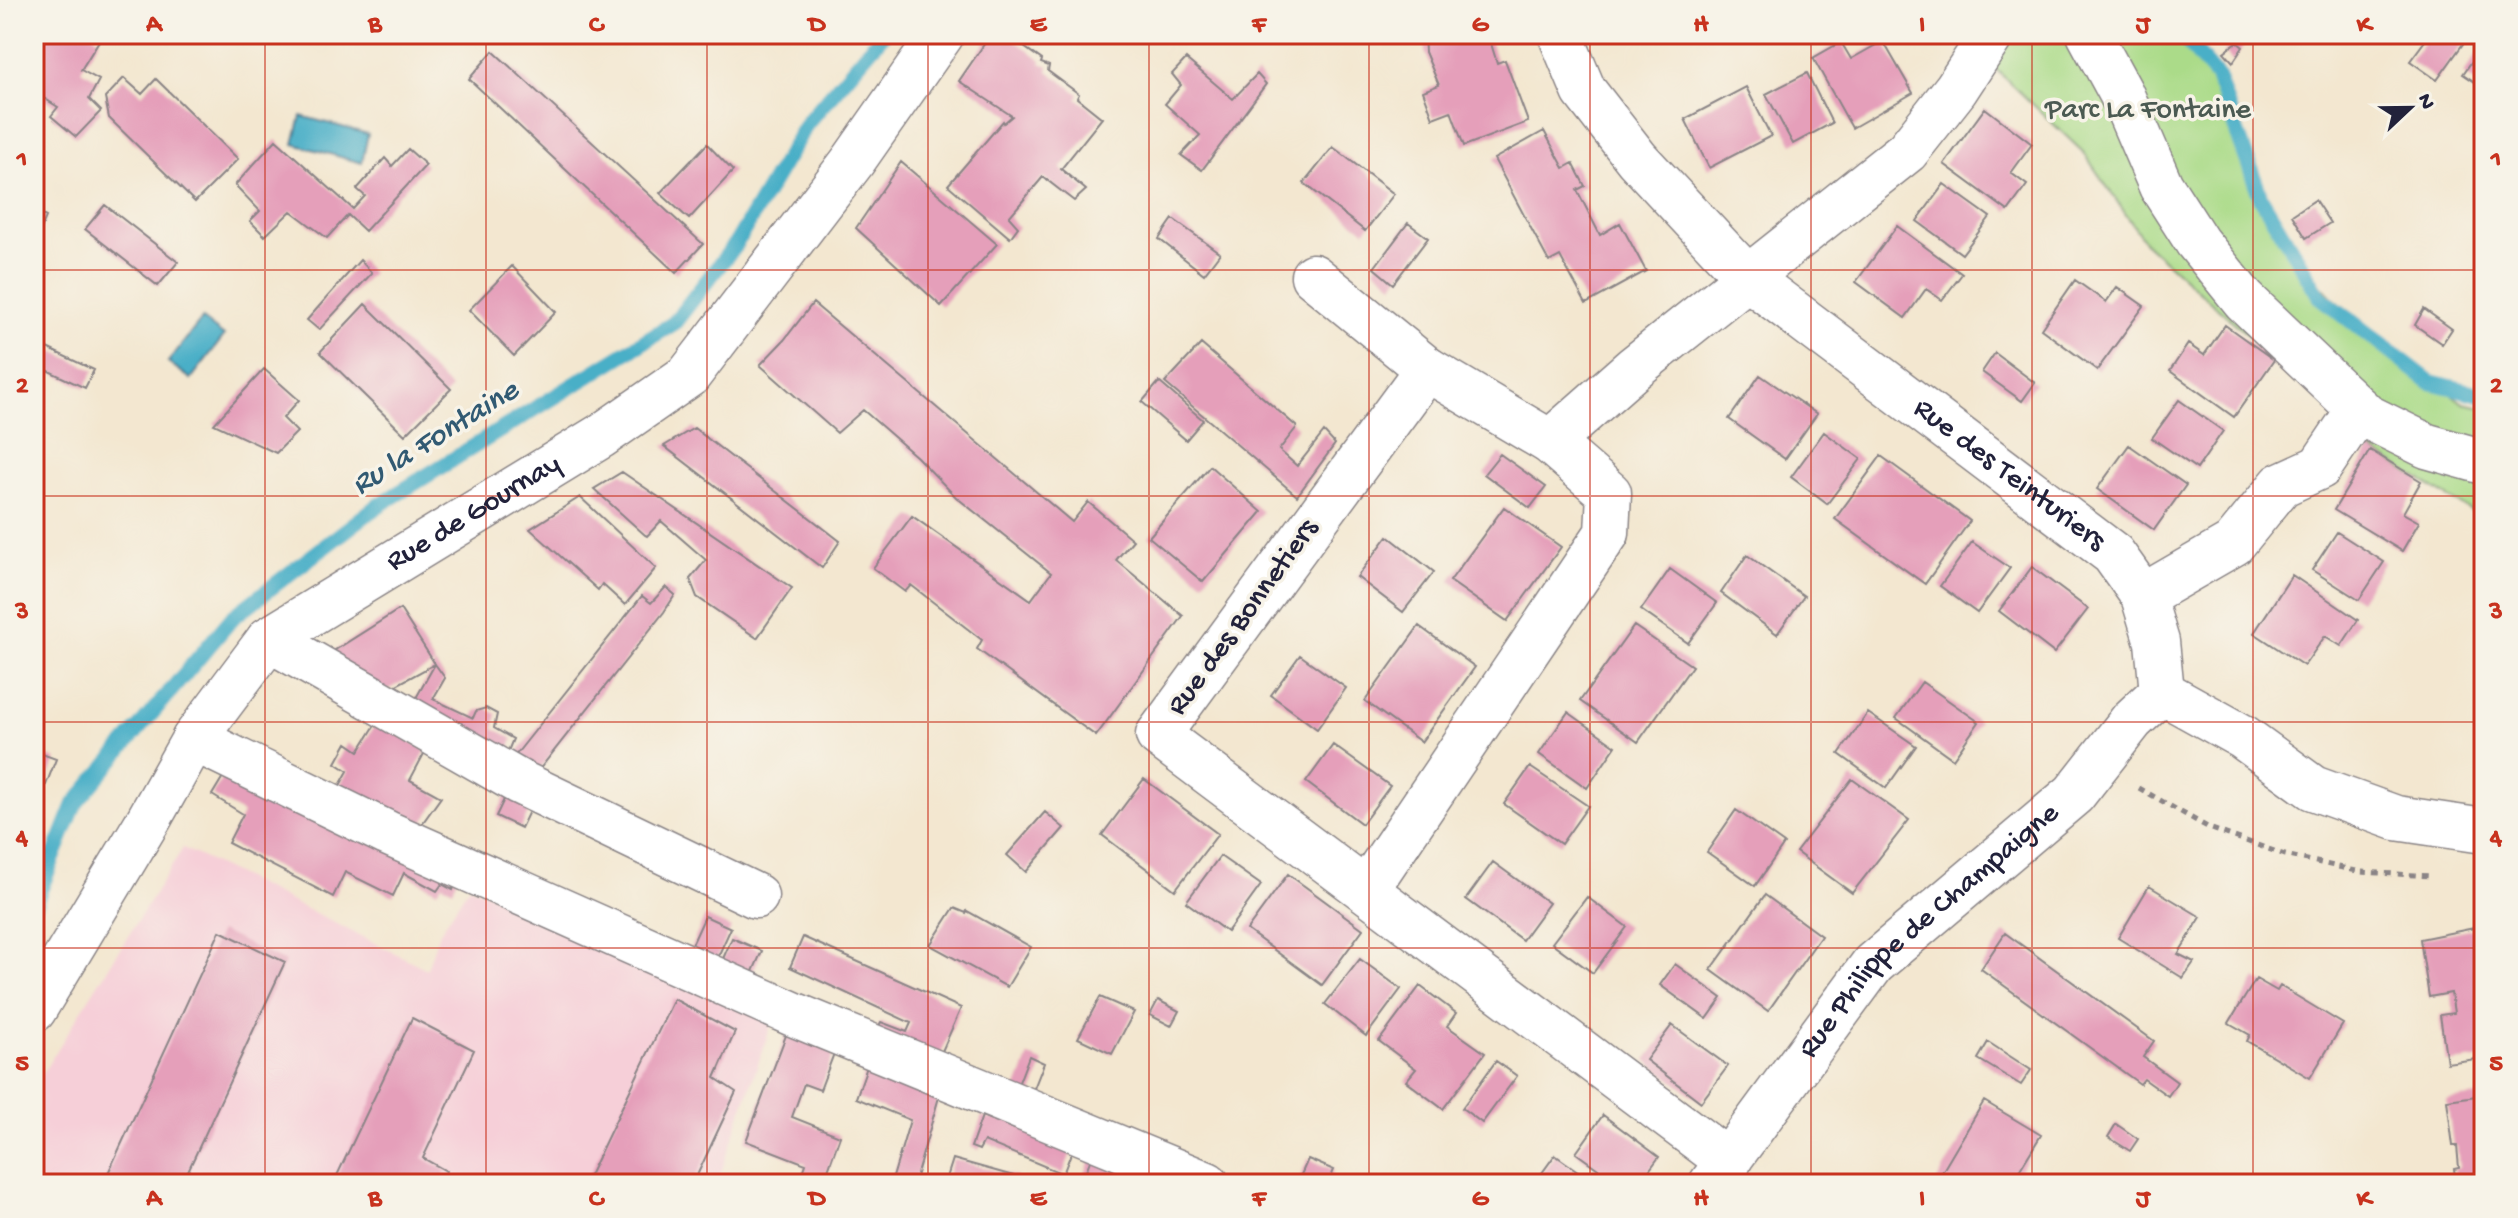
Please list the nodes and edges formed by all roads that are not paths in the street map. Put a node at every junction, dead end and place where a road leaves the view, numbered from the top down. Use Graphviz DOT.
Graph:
graph roads {
  1 [pos="942,34"];
  2 [pos="1560,34"];
  3 [pos="1992,34"];
  4 [pos="2089,34"];
  5 [pos="1313,276"];
  6 [pos="1748,278"];
  7 [pos="1427,369"];
  8 [pos="2359,409"];
  9 [pos="1550,442"];
  10 [pos="2484,462"];
  11 [pos="2143,596"];
  12 [pos="269,639"];
  13 [pos="2162,692"];
  14 [pos="194,739"];
  15 [pos="2484,831"];
  16 [pos="1366,890"];
  17 [pos="756,896"];
  18 [pos="34,1010"];
  19 [pos="1720,1173"];
  20 [pos="1207,1184"];
  1 -- 12 [label="street, Rue de Gournay"];
  2 -- 6 [label="street, Rue des Teinturiers"];
  3 -- 6 [label="street"];
  4 -- 8 [label="street"];
  5 -- 7 [label="street"];
  6 -- 9 [label="street"];
  6 -- 11 [label="street, Rue des Teinturiers"];
  7 -- 9 [label="street"];
  7 -- 16 [label="street, Rue des Bonnetiers"];
  8 -- 10 [label="street"];
  8 -- 11 [label="street"];
  9 -- 16 [label="street"];
  11 -- 13 [label="street, Rue des Teinturiers"];
  12 -- 14 [label="street, Rue de Gournay"];
  12 -- 17 [label="street"];
  13 -- 15 [label="street"];
  13 -- 19 [label="street, Rue Philippe de Champaigne"];
  14 -- 18 [label="street, Rue de Gournay"];
  14 -- 20 [label="street"];
  16 -- 19 [label="street, Rue des Bonnetiers"];
}
